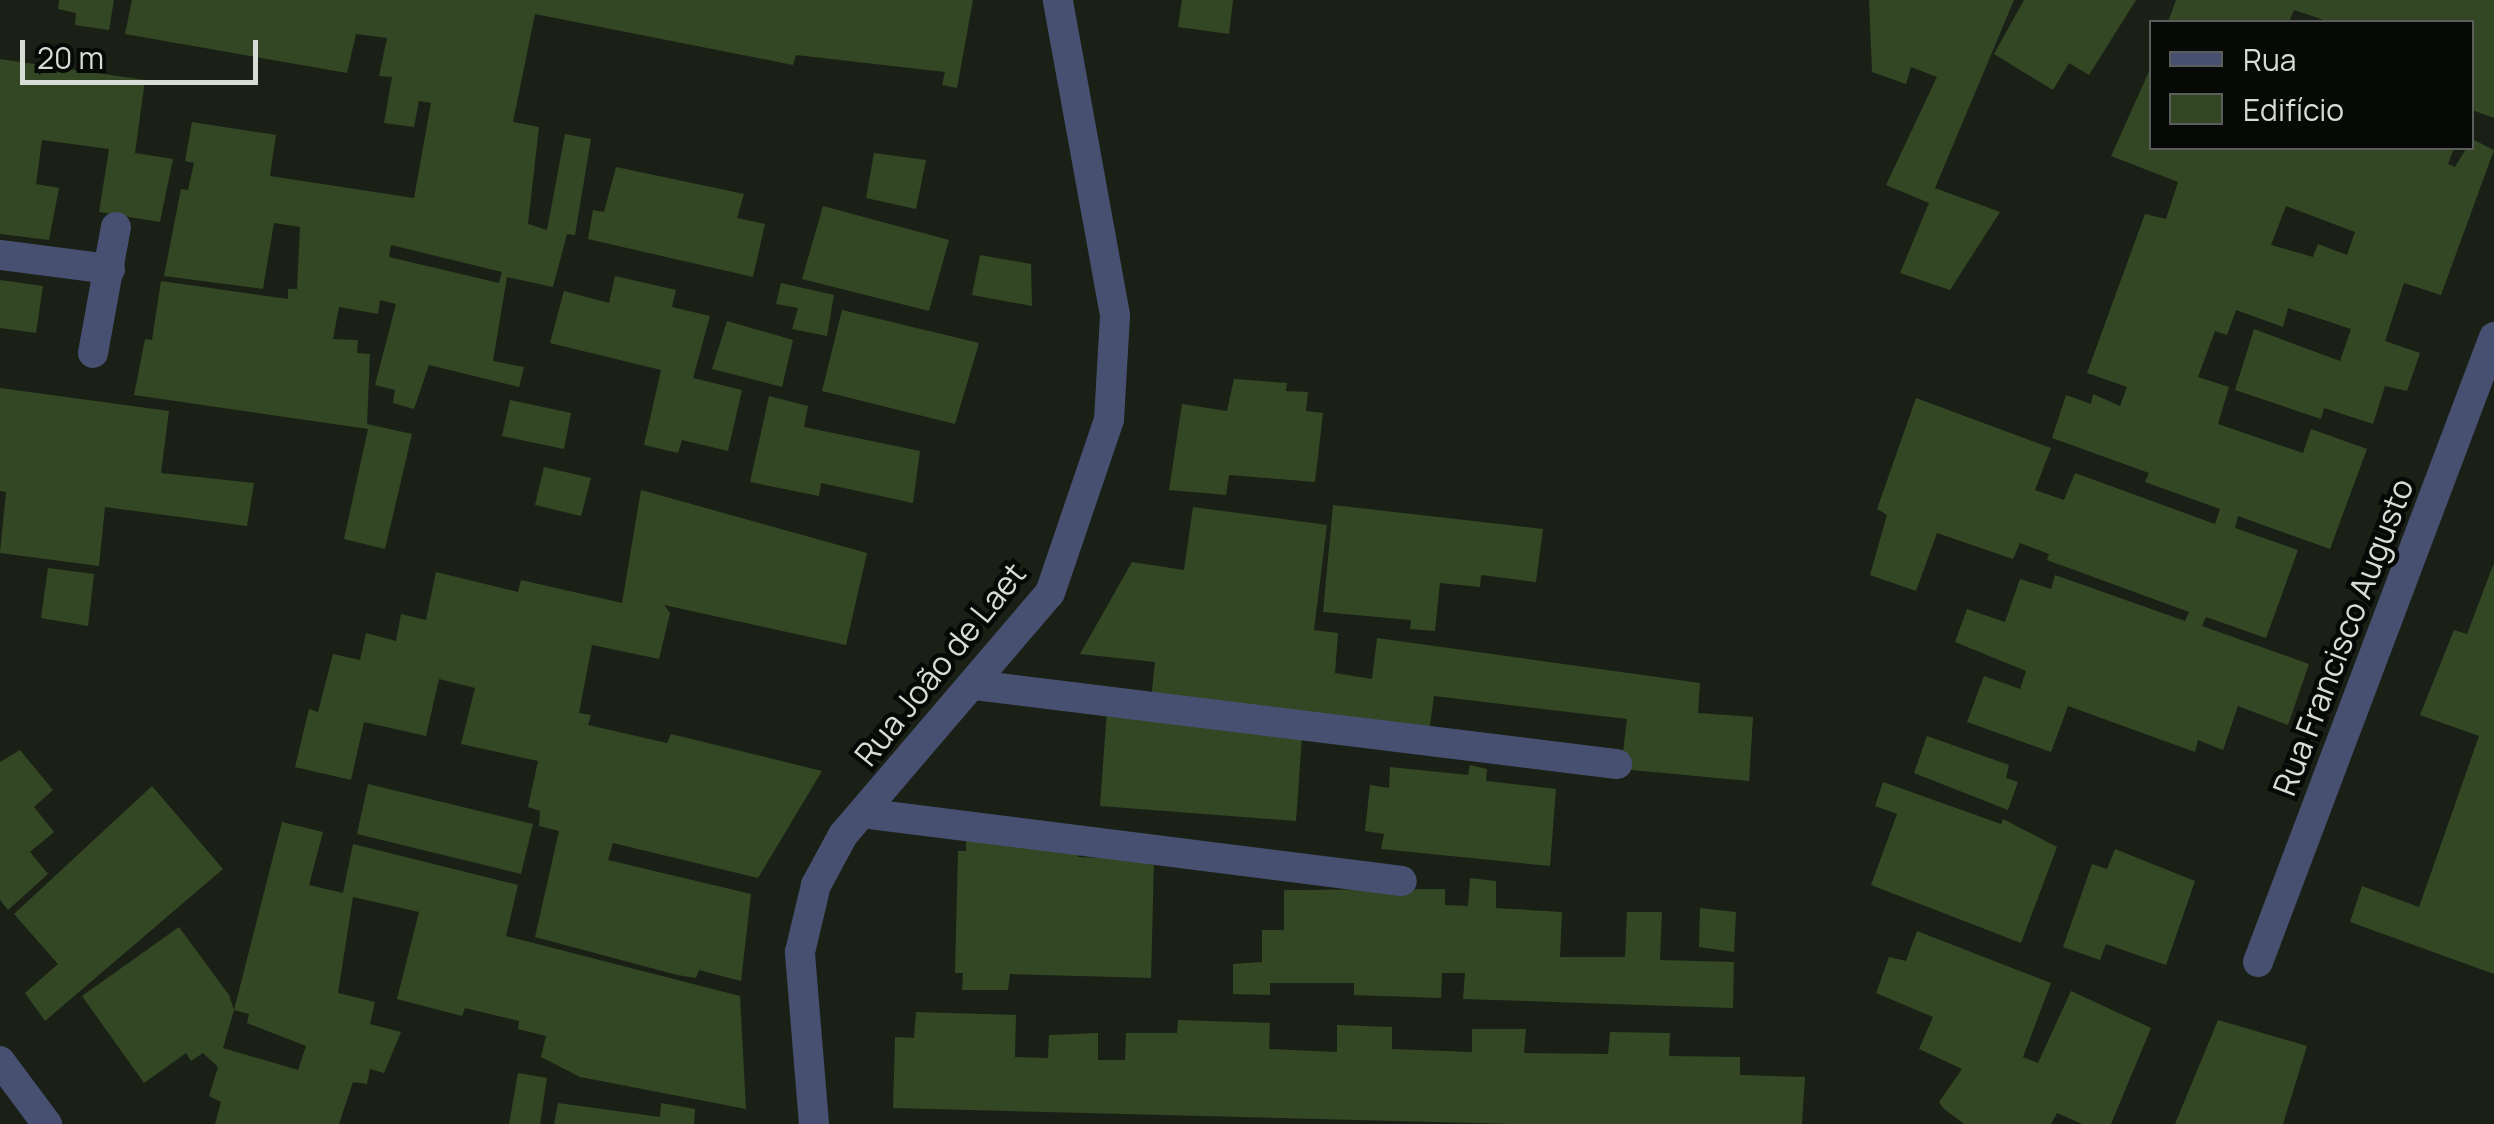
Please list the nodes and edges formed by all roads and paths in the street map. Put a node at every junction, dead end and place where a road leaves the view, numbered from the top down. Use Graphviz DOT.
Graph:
graph roads {
  1 [pos="1058,0"];
  2 [pos="116,227"];
  3 [pos="0,255"];
  4 [pos="110,269"];
  5 [pos="2494,337"];
  6 [pos="93,353"];
  7 [pos="975,685"];
  8 [pos="1617,764"];
  9 [pos="862,813"];
  10 [pos="1402,881"];
  11 [pos="2258,962"];
  12 [pos="0,1061"];
  13 [pos="48,1124"];
  14 [pos="814,1124"];
  1 -- 7 [label="street, Rua João de Laet"];
  2 -- 4 [label="street"];
  3 -- 4 [label="street"];
  4 -- 6 [label="street"];
  5 -- 11 [label="street, Rua Francisco Augusto"];
  7 -- 8 [label="street"];
  7 -- 9 [label="street, Rua João de Laet"];
  9 -- 10 [label="street"];
  9 -- 14 [label="street, Rua João de Laet"];
  12 -- 13 [label="street"];
}
